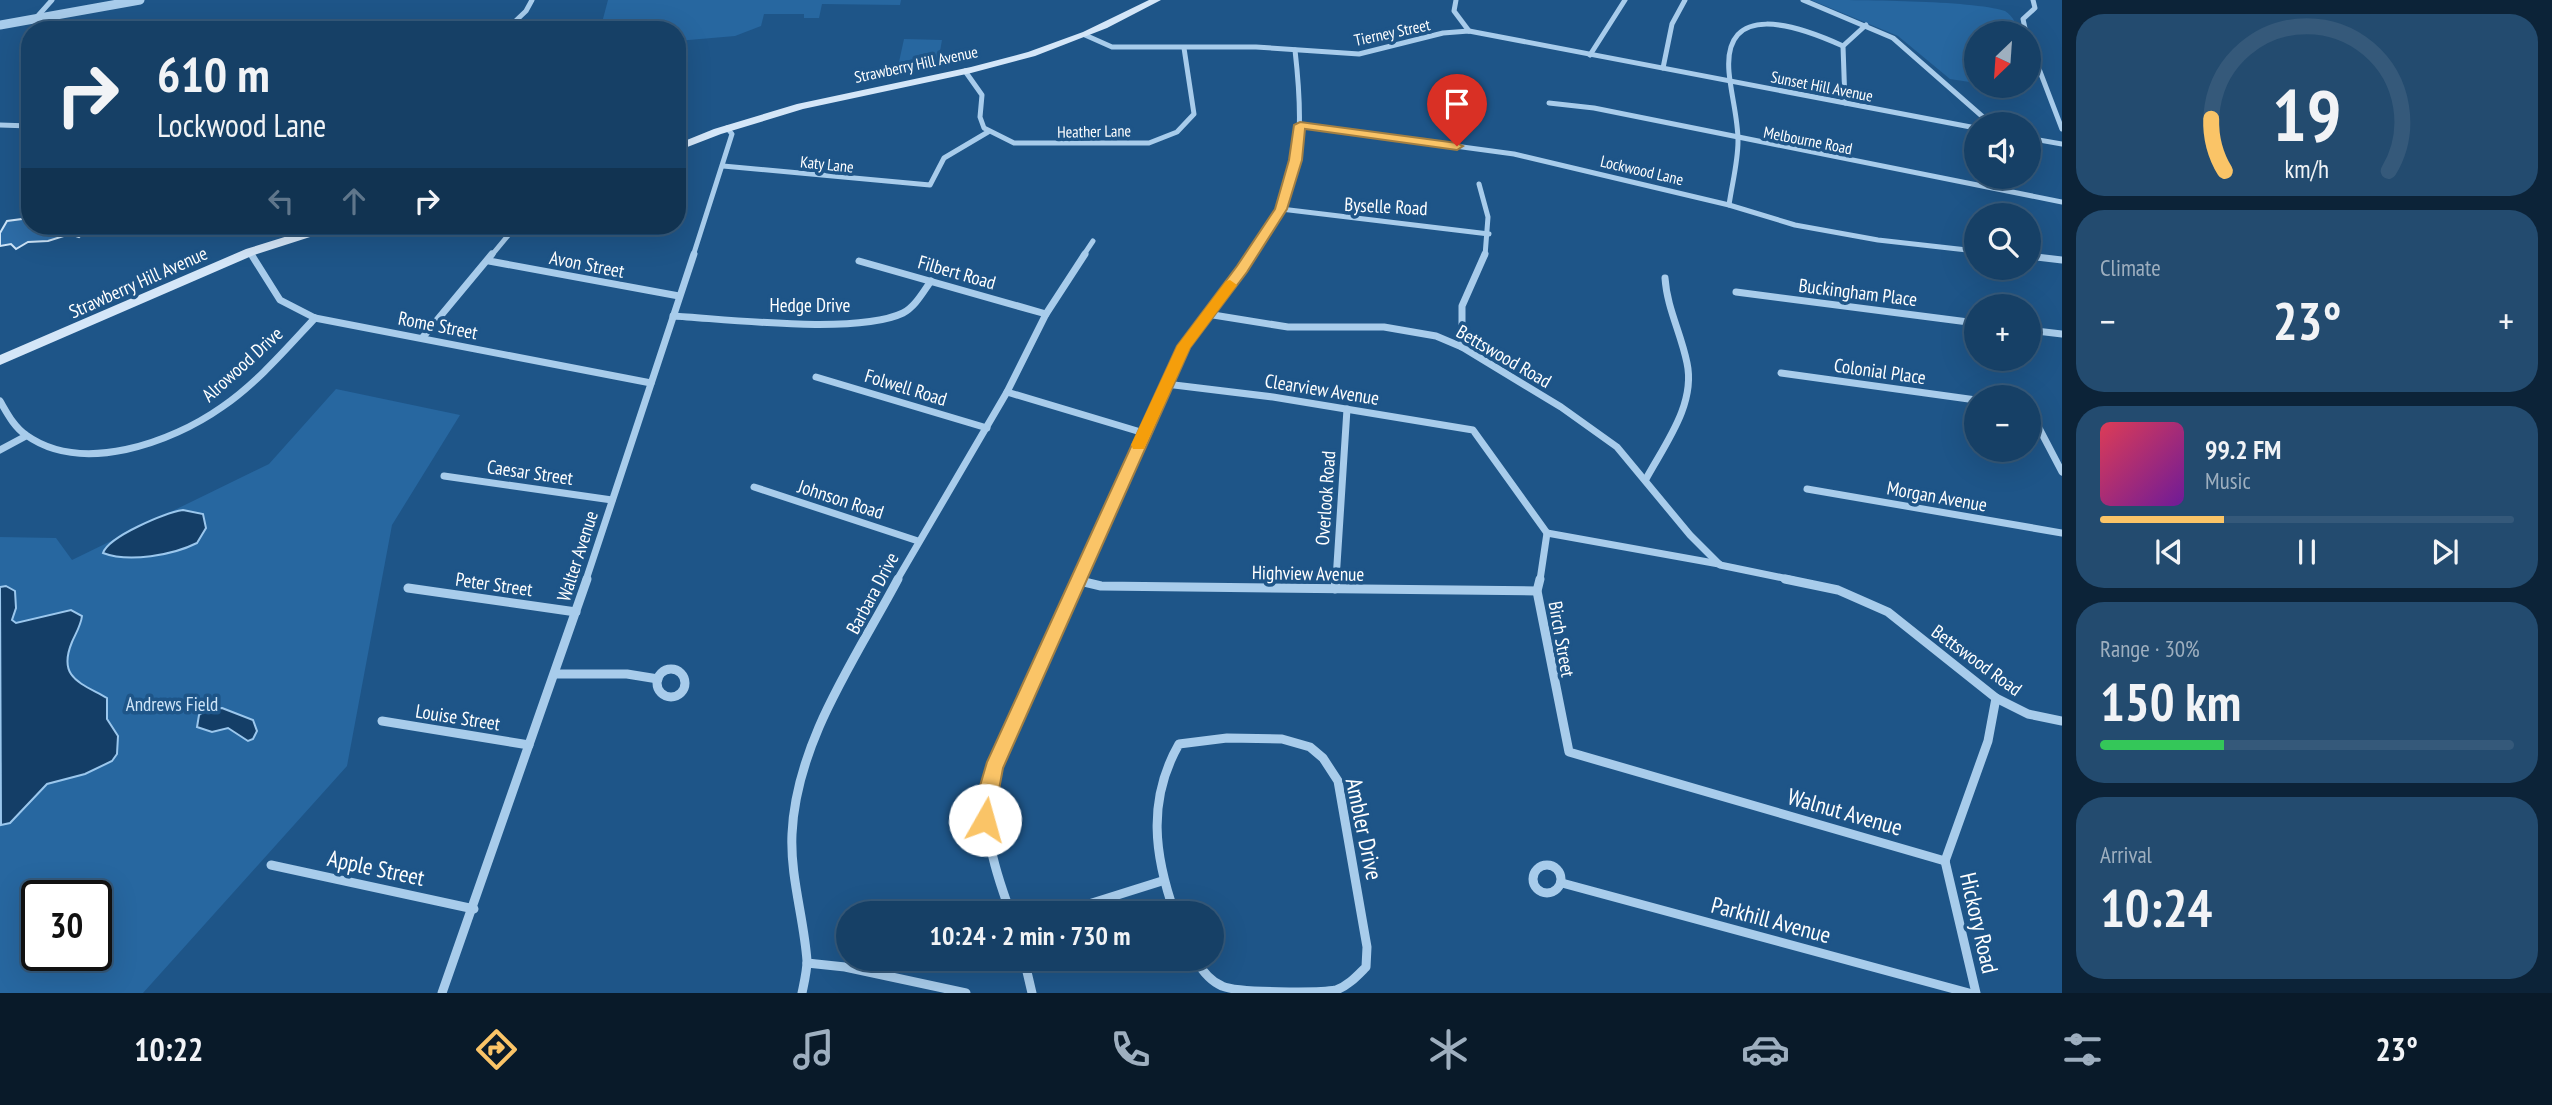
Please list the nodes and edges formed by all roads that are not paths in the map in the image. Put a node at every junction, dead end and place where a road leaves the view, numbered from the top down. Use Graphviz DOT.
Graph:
graph roads {
  1 [pos="52,0"];
  2 [pos="140,0"];
  3 [pos="532,0"];
  4 [pos="1156,0"];
  5 [pos="1455,0"];
  6 [pos="1625,0"];
  7 [pos="1685,0"];
  8 [pos="1803,0"];
  9 [pos="2034,0"];
  10 [pos="1766,16"];
  11 [pos="36,19"];
  12 [pos="24,21"];
  13 [pos="515,21"];
  14 [pos="2023,21"];
  15 [pos="21,22"];
  16 [pos="1737,24"];
  17 [pos="1866,24"];
  18 [pos="0,25"];
  19 [pos="1469,31"];
  20 [pos="1085,35"];
  21 [pos="1843,46"];
  22 [pos="1184,48"];
  23 [pos="1295,50"];
  24 [pos="1590,54"];
  25 [pos="1663,68"];
  26 [pos="965,71"];
  27 [pos="2041,74"];
  28 [pos="1730,81"];
  29 [pos="1549,103"];
  30 [pos="1845,103"];
  31 [pos="1978,112"];
  32 [pos="0,125"];
  33 [pos="1300,125"];
  34 [pos="21,126"];
  35 [pos="1964,126"];
  36 [pos="727,128"];
  37 [pos="2062,129"];
  38 [pos="988,132"];
  39 [pos="1739,139"];
  40 [pos="2041,140"];
  41 [pos="686,144"];
  42 [pos="2062,144"];
  43 [pos="723,166"];
  44 [pos="1479,184"];
  45 [pos="2062,202"];
  46 [pos="1729,205"];
  47 [pos="1281,209"];
  48 [pos="1489,234"];
  49 [pos="303,235"];
  50 [pos="509,235"];
  51 [pos="1093,241"];
  52 [pos="1964,249"];
  53 [pos="250,252"];
  54 [pos="2041,258"];
  55 [pos="2062,260"];
  56 [pos="489,261"];
  57 [pos="859,261"];
  58 [pos="1665,278"];
  59 [pos="931,281"];
  60 [pos="1736,292"];
  61 [pos="679,296"];
  62 [pos="1046,314"];
  63 [pos="1208,314"];
  64 [pos="673,316"];
  65 [pos="315,318"];
  66 [pos="1964,321"];
  67 [pos="2041,332"];
  68 [pos="2062,334"];
  69 [pos="423,337"];
  70 [pos="1462,347"];
  71 [pos="0,360"];
  72 [pos="1781,373"];
  73 [pos="816,377"];
  74 [pos="651,383"];
  75 [pos="1166,384"];
  76 [pos="1007,392"];
  77 [pos="1964,398"];
  78 [pos="0,401"];
  79 [pos="1347,409"];
  80 [pos="987,428"];
  81 [pos="2041,431"];
  82 [pos="1144,433"];
  83 [pos="26,436"];
  84 [pos="0,450"];
  85 [pos="2062,472"];
  86 [pos="444,476"];
  87 [pos="1646,479"];
  88 [pos="754,487"];
  89 [pos="1807,489"];
  90 [pos="612,500"];
  91 [pos="1546,533"];
  92 [pos="2062,533"];
  93 [pos="918,541"];
  94 [pos="1720,565"];
  95 [pos="1080,582"];
  96 [pos="408,588"];
  97 [pos="1335,589"];
  98 [pos="1537,591"];
  99 [pos="576,612"];
  100 [pos="555,674"];
  101 [pos="658,679"];
  102 [pos="1996,698"];
  103 [pos="382,721"];
  104 [pos="2062,721"];
  105 [pos="529,745"];
  106 [pos="1569,752"];
  107 [pos="1945,861"];
  108 [pos="271,865"];
  109 [pos="1162,881"];
  110 [pos="1562,883"];
  111 [pos="1007,901"];
  112 [pos="1098,901"];
  113 [pos="1170,901"];
  114 [pos="474,909"];
  115 [pos="807,962"];
  116 [pos="1027,971"];
  117 [pos="1203,971"];
  118 [pos="442,993"];
  119 [pos="802,993"];
  120 [pos="966,993"];
  121 [pos="1032,993"];
  122 [pos="1969,993"];
  123 [pos="1976,993"];
  1 -- 11 [label="street"];
  2 -- 11 [label="street"];
  3 -- 13 [label="street"];
  4 -- 20 [label="main road, Strawberry Hill Avenue"];
  5 -- 19 [label="street"];
  6 -- 24 [label="street"];
  7 -- 25 [label="street"];
  8 -- 17 [label="street"];
  9 -- 14 [label="street"];
  10 -- 21 [label="street"];
  11 -- 12 [label="street"];
  15 -- 18 [label="street"];
  16 -- 28 [label="street"];
  17 -- 21 [label="street"];
  17 -- 31 [label="street"];
  19 -- 23 [label="street, Tierney Street"];
  19 -- 24 [label="street, Tierney Street"];
  20 -- 22 [label="street, Tierney Street"];
  20 -- 26 [label="main road, Strawberry Hill Avenue"];
  21 -- 30 [label="street"];
  22 -- 23 [label="street, Tierney Street"];
  22 -- 38 [label="street, Heather Lane"];
  23 -- 33 [label="street"];
  24 -- 25 [label="street, Tierney Street"];
  25 -- 28 [label="street, Sunset Hill Avenue"];
  26 -- 36 [label="main road, Strawberry Hill Avenue"];
  26 -- 38 [label="street"];
  27 -- 37 [label="street"];
  28 -- 30 [label="street, Sunset Hill Avenue"];
  28 -- 39 [label="street"];
  29 -- 39 [label="street, Melbourne Road"];
  30 -- 35 [label="street, Sunset Hill Avenue"];
  32 -- 34 [label="street"];
  33 -- 46 [label="street, Lockwood Lane"];
  33 -- 47 [label="street"];
  36 -- 41 [label="main road, Strawberry Hill Avenue"];
  36 -- 43 [label="street, Walter Avenue"];
  38 -- 43 [label="street, Katy Lane"];
  39 -- 45 [label="street, Melbourne Road"];
  39 -- 46 [label="street"];
  40 -- 42 [label="street"];
  43 -- 61 [label="street, Walter Avenue"];
  44 -- 48 [label="street"];
  46 -- 52 [label="street, Lockwood Lane"];
  47 -- 48 [label="street, Byselle Road"];
  47 -- 63 [label="street"];
  48 -- 70 [label="street"];
  49 -- 53 [label="main road, Strawberry Hill Avenue"];
  50 -- 56 [label="street"];
  51 -- 62 [label="street, Barbara Drive"];
  53 -- 65 [label="street, Rome Street"];
  53 -- 71 [label="main road, Strawberry Hill Avenue"];
  54 -- 55 [label="street"];
  56 -- 61 [label="street, Avon Street"];
  56 -- 69 [label="street"];
  57 -- 59 [label="street, Filbert Road"];
  58 -- 87 [label="street"];
  59 -- 62 [label="street, Filbert Road"];
  59 -- 64 [label="street, Hedge Drive"];
  60 -- 66 [label="street, Buckingham Place"];
  61 -- 64 [label="street, Walter Avenue"];
  62 -- 76 [label="street, Barbara Drive"];
  63 -- 70 [label="street, Bettswood Road"];
  63 -- 75 [label="street"];
  64 -- 74 [label="street, Walter Avenue"];
  65 -- 69 [label="street, Rome Street"];
  65 -- 83 [label="street, Alrowood Drive"];
  67 -- 68 [label="street"];
  69 -- 74 [label="street, Rome Street"];
  70 -- 87 [label="street, Bettswood Road"];
  72 -- 77 [label="street, Colonial Place"];
  73 -- 80 [label="street, Folwell Road"];
  74 -- 90 [label="street, Walter Avenue"];
  75 -- 79 [label="street, Clearview Avenue"];
  75 -- 82 [label="street"];
  76 -- 80 [label="street, Barbara Drive"];
  76 -- 82 [label="street"];
  78 -- 83 [label="street, Alrowood Drive"];
  79 -- 91 [label="street, Clearview Avenue"];
  79 -- 97 [label="street, Overlook Road"];
  80 -- 93 [label="street, Barbara Drive"];
  81 -- 85 [label="street"];
  82 -- 95 [label="street"];
  83 -- 84 [label="street"];
  86 -- 90 [label="street, Caesar Street"];
  87 -- 94 [label="street, Bettswood Road"];
  88 -- 93 [label="street, Johnson Road"];
  89 -- 92 [label="street, Morgan Avenue"];
  90 -- 99 [label="street, Walter Avenue"];
  91 -- 94 [label="street, Bettswood Road"];
  91 -- 98 [label="street, Birch Street"];
  93 -- 115 [label="street, Barbara Drive"];
  94 -- 102 [label="street, Bettswood Road"];
  95 -- 97 [label="street, Highview Avenue"];
  95 -- 111 [label="street"];
  96 -- 99 [label="street, Peter Street"];
  97 -- 98 [label="street, Highview Avenue"];
  98 -- 106 [label="street, Birch Street"];
  99 -- 100 [label="street, Walter Avenue"];
  100 -- 101 [label="street"];
  100 -- 105 [label="street, Walter Avenue"];
  102 -- 104 [label="street, Bettswood Road"];
  102 -- 107 [label="street"];
  103 -- 105 [label="street, Louise Street"];
  105 -- 114 [label="street, Walter Avenue"];
  106 -- 107 [label="street, Walnut Avenue"];
  107 -- 123 [label="street, Hickory Road"];
  108 -- 114 [label="street, Apple Street"];
  109 -- 112 [label="street"];
  109 -- 113 [label="street, Ambler Drive"];
  109 -- 117 [label="street, Ambler Drive"];
  110 -- 122 [label="street, Parkhill Avenue"];
  114 -- 118 [label="street, Walter Avenue"];
  115 -- 119 [label="street, Barbara Drive"];
  115 -- 120 [label="street"];
  116 -- 121 [label="street"];
}
